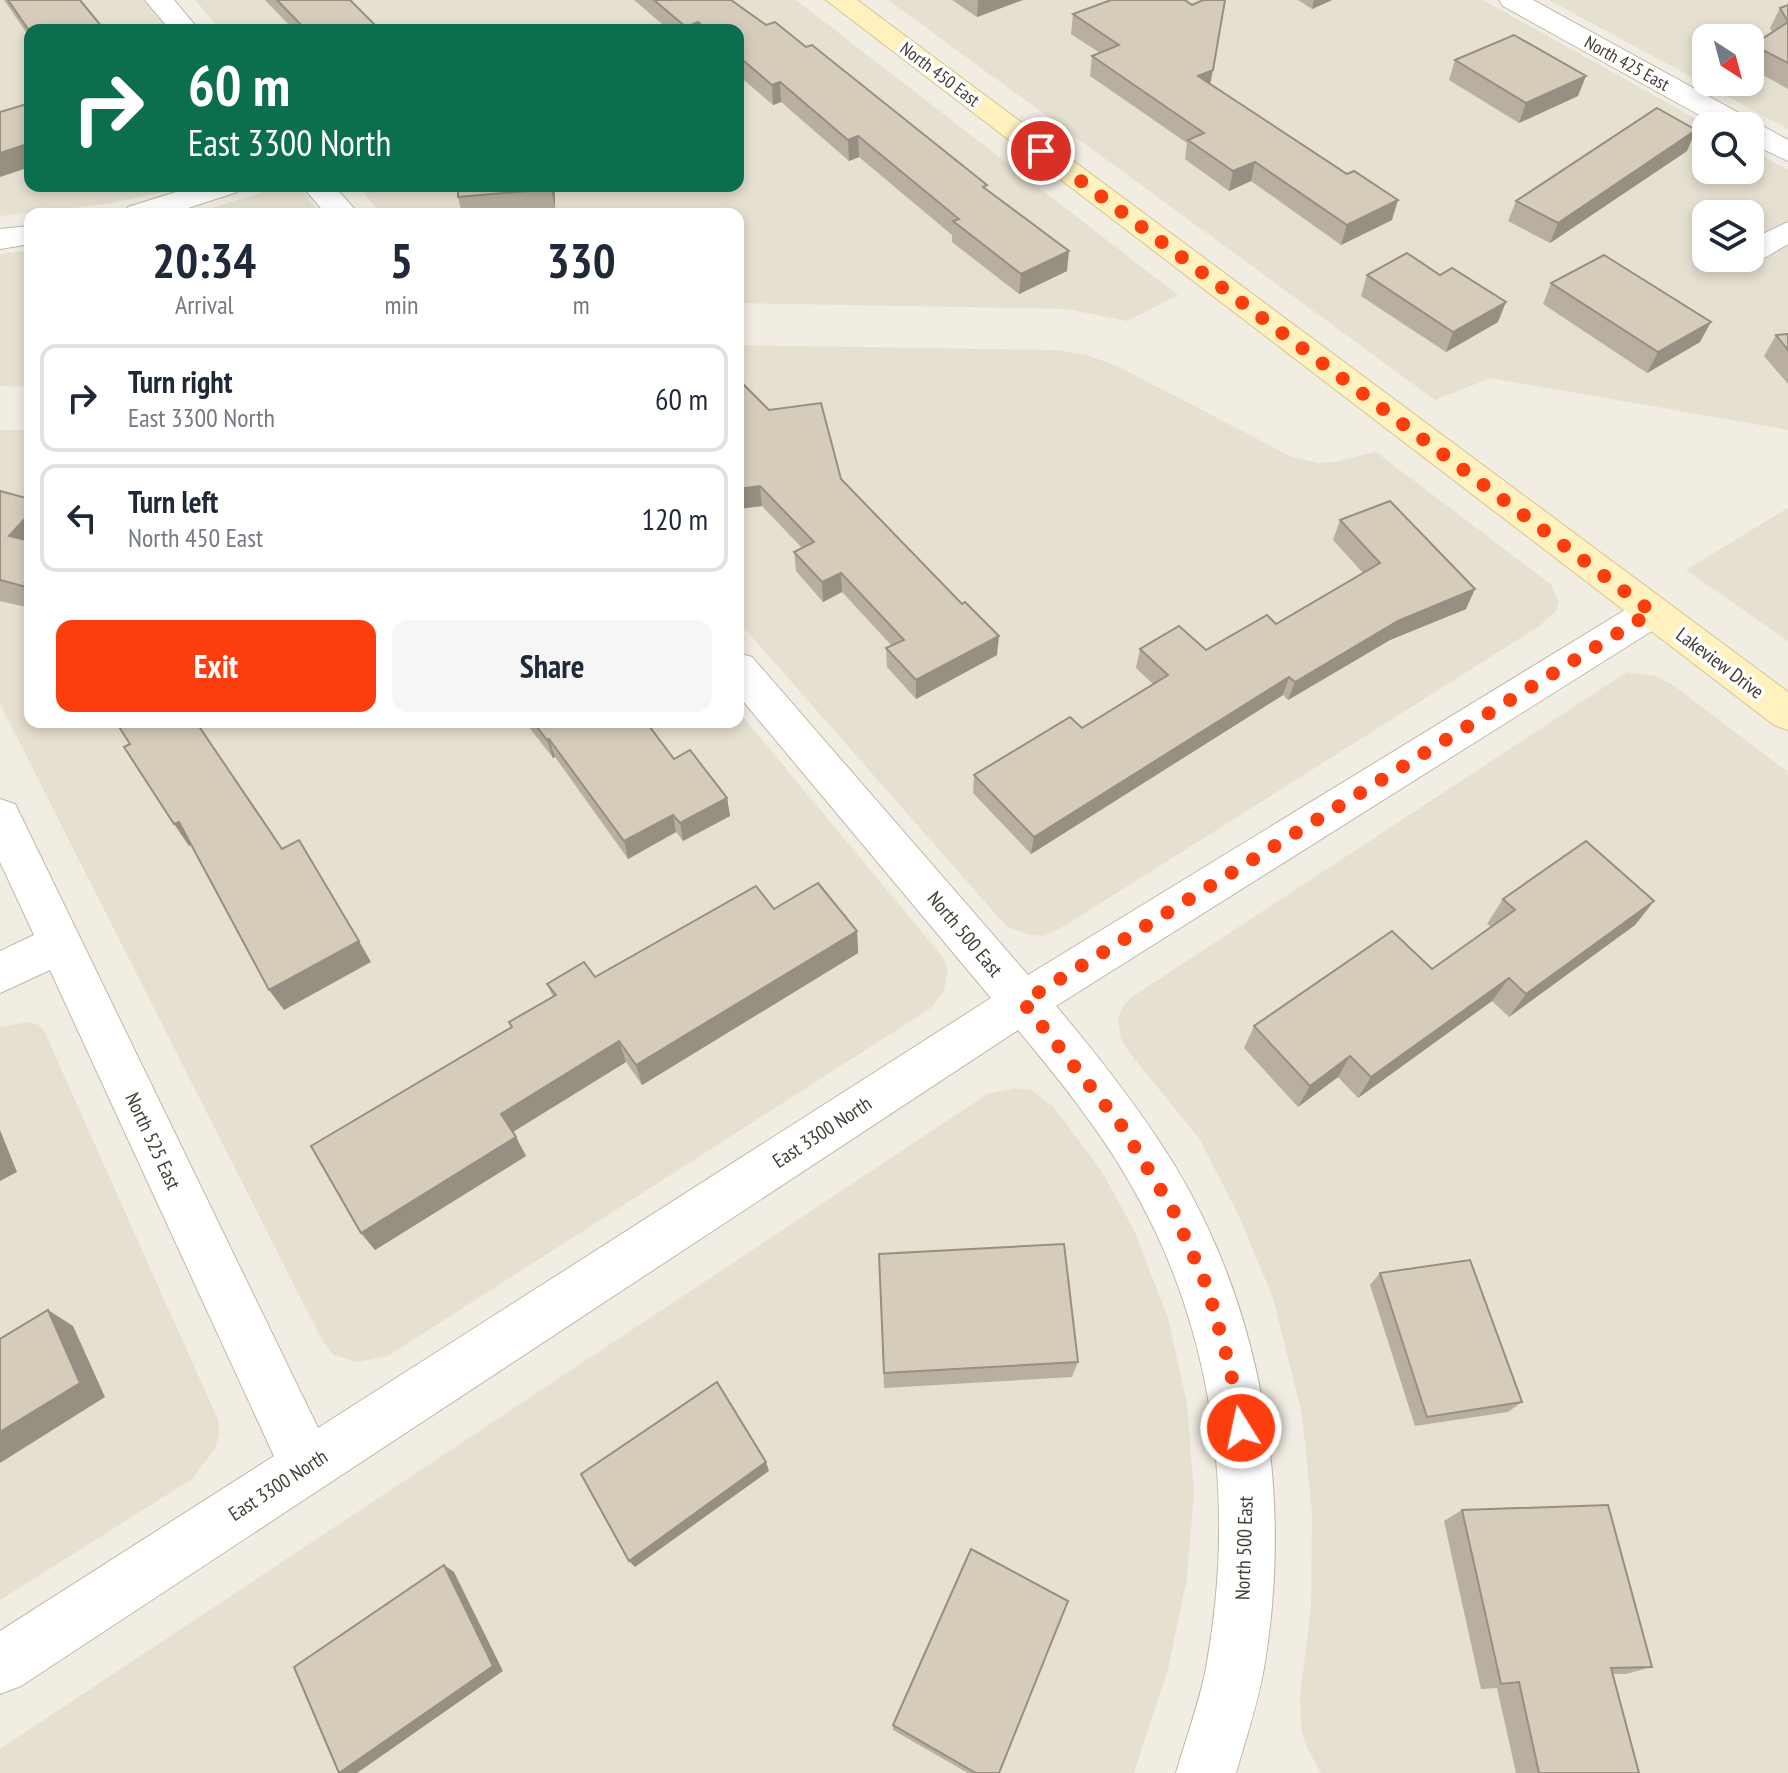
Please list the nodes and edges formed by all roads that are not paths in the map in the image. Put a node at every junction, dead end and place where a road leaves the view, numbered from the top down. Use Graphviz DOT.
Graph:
graph roads {
  1 [pos="159,0"];
  2 [pos="840,0"];
  3 [pos="1513,0"];
  4 [pos="180,24"];
  5 [pos="1716,112"];
  6 [pos="1764,139"];
  7 [pos="1788,152"];
  8 [pos="207,192"];
  9 [pos="323,192"];
  10 [pos="158,208"];
  11 [pos="337,208"];
  12 [pos="1788,231"];
  13 [pos="24,236"];
  14 [pos="0,239"];
  15 [pos="1764,245"];
  16 [pos="1652,612"];
  17 [pos="744,675"];
  18 [pos="1788,714"];
  19 [pos="0,816"];
  20 [pos="61,943"];
  21 [pos="0,973"];
  22 [pos="1023,1002"];
  23 [pos="307,1466"];
  24 [pos="0,1665"];
  25 [pos="1206,1773"];
  1 -- 4 [label="street"];
  2 -- 16 [label="street, North 450 East"];
  3 -- 5 [label="street, North 425 East"];
  6 -- 7 [label="street"];
  8 -- 10 [label="street"];
  9 -- 11 [label="street"];
  12 -- 15 [label="street"];
  13 -- 14 [label="street"];
  16 -- 18 [label="street, Lakeview Drive"];
  16 -- 22 [label="street, East 3300 North"];
  17 -- 22 [label="street, North 500 East"];
  19 -- 20 [label="street, North 525 East"];
  20 -- 21 [label="street"];
  20 -- 23 [label="street, North 525 East"];
  22 -- 23 [label="street, East 3300 North"];
  22 -- 25 [label="street, North 500 East"];
  23 -- 24 [label="street, East 3300 North"];
}
